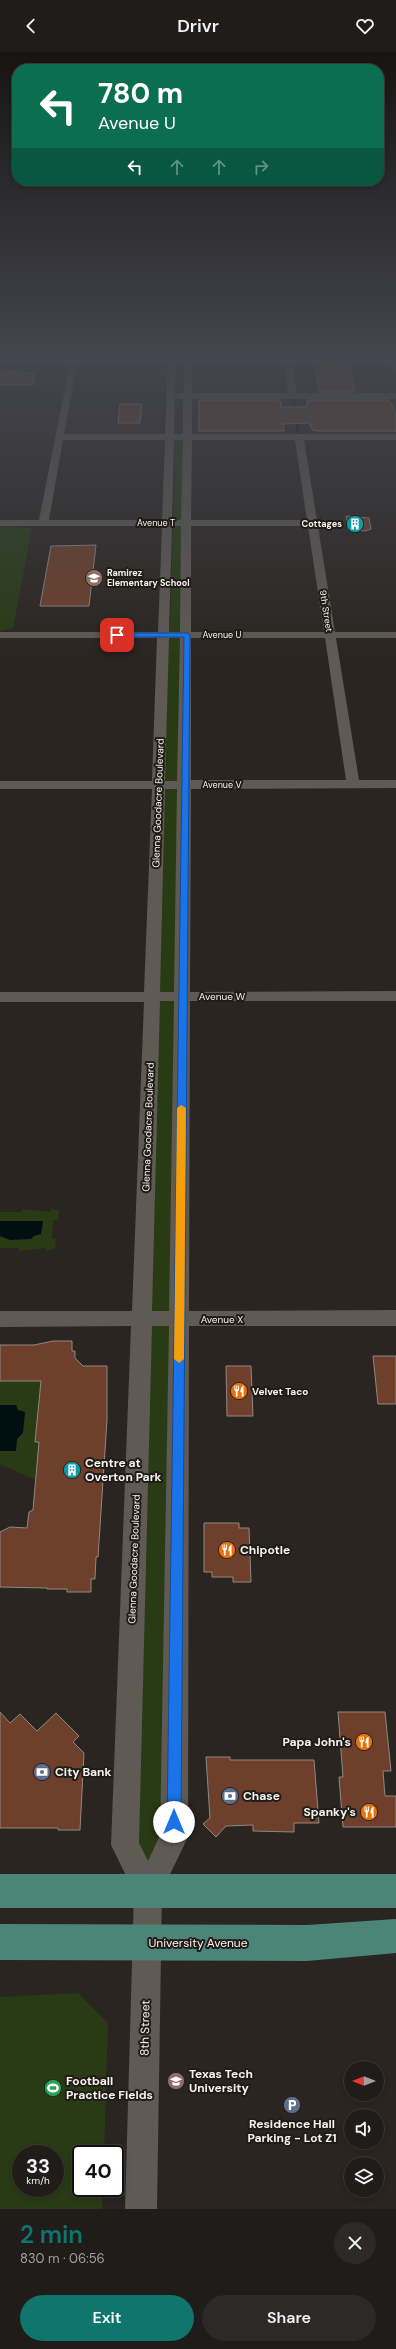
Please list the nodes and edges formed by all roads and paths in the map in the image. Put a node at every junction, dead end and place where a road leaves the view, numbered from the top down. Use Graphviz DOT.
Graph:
graph roads {
  1 [pos="56,459"];
  2 [pos="169,459"];
  3 [pos="188,459"];
  4 [pos="302,459"];
  5 [pos="0,523"];
  6 [pos="43,523"];
  7 [pos="167,523"];
  8 [pos="188,523"];
  9 [pos="312,523"];
  10 [pos="0,635"];
  11 [pos="163,635"];
  12 [pos="187,635"];
  13 [pos="330,635"];
  14 [pos="396,635"];
  15 [pos="353,784"];
  16 [pos="396,784"];
  17 [pos="0,785"];
  18 [pos="158,785"];
  19 [pos="185,785"];
  20 [pos="152,996"];
  21 [pos="183,996"];
  22 [pos="396,996"];
  23 [pos="0,997"];
  24 [pos="396,1318"];
  25 [pos="0,1319"];
  26 [pos="142,1319"];
  27 [pos="179,1319"];
  28 [pos="148,1890"];
  29 [pos="0,1891"];
  30 [pos="396,1891"];
  31 [pos="396,1936"];
  32 [pos="0,1942"];
  33 [pos="147,1942"];
  34 [pos="141,2209"];
  1 -- 6 [label="street"];
  2 -- 7 [label="street, Glenna Goodacre Boulevard"];
  3 -- 8 [label="street, Glenna Goodacre Boulevard"];
  4 -- 9 [label="street, 9th Street"];
  5 -- 6 [label="street, Avenue T"];
  6 -- 7 [label="street, Avenue T"];
  7 -- 8 [label="street, Avenue T"];
  7 -- 11 [label="street, Glenna Goodacre Boulevard"];
  8 -- 9 [label="street, Avenue T"];
  8 -- 12 [label="street, Glenna Goodacre Boulevard"];
  9 -- 13 [label="street, 9th Street"];
  10 -- 11 [label="street, Avenue U"];
  11 -- 12 [label="street, Avenue U"];
  11 -- 18 [label="street, Glenna Goodacre Boulevard"];
  12 -- 13 [label="street, Avenue U"];
  12 -- 19 [label="street, Glenna Goodacre Boulevard"];
  13 -- 14 [label="street, Avenue U"];
  13 -- 15 [label="street, 9th Street"];
  15 -- 16 [label="street, Avenue V"];
  15 -- 19 [label="street, Avenue V"];
  17 -- 18 [label="street, Avenue V"];
  18 -- 19 [label="street, Avenue V"];
  18 -- 20 [label="street, Glenna Goodacre Boulevard"];
  19 -- 21 [label="street, Glenna Goodacre Boulevard"];
  20 -- 21 [label="street, Avenue W"];
  20 -- 23 [label="street, Avenue W"];
  20 -- 26 [label="street, Glenna Goodacre Boulevard"];
  21 -- 22 [label="street, Avenue W"];
  21 -- 27 [label="street, Glenna Goodacre Boulevard"];
  24 -- 27 [label="street, Avenue X"];
  25 -- 26 [label="street, Avenue X"];
  26 -- 27 [label="street, Avenue X"];
  26 -- 28 [label="street, Glenna Goodacre Boulevard"];
  27 -- 28 [label="street, Glenna Goodacre Boulevard"];
  28 -- 29 [label="main road"];
  28 -- 30 [label="main road"];
  28 -- 33 [label="street, Glenna Goodacre Boulevard"];
  31 -- 33 [label="main road, University Avenue"];
  32 -- 33 [label="main road, University Avenue"];
  33 -- 34 [label="street, 8th Street"];
}
